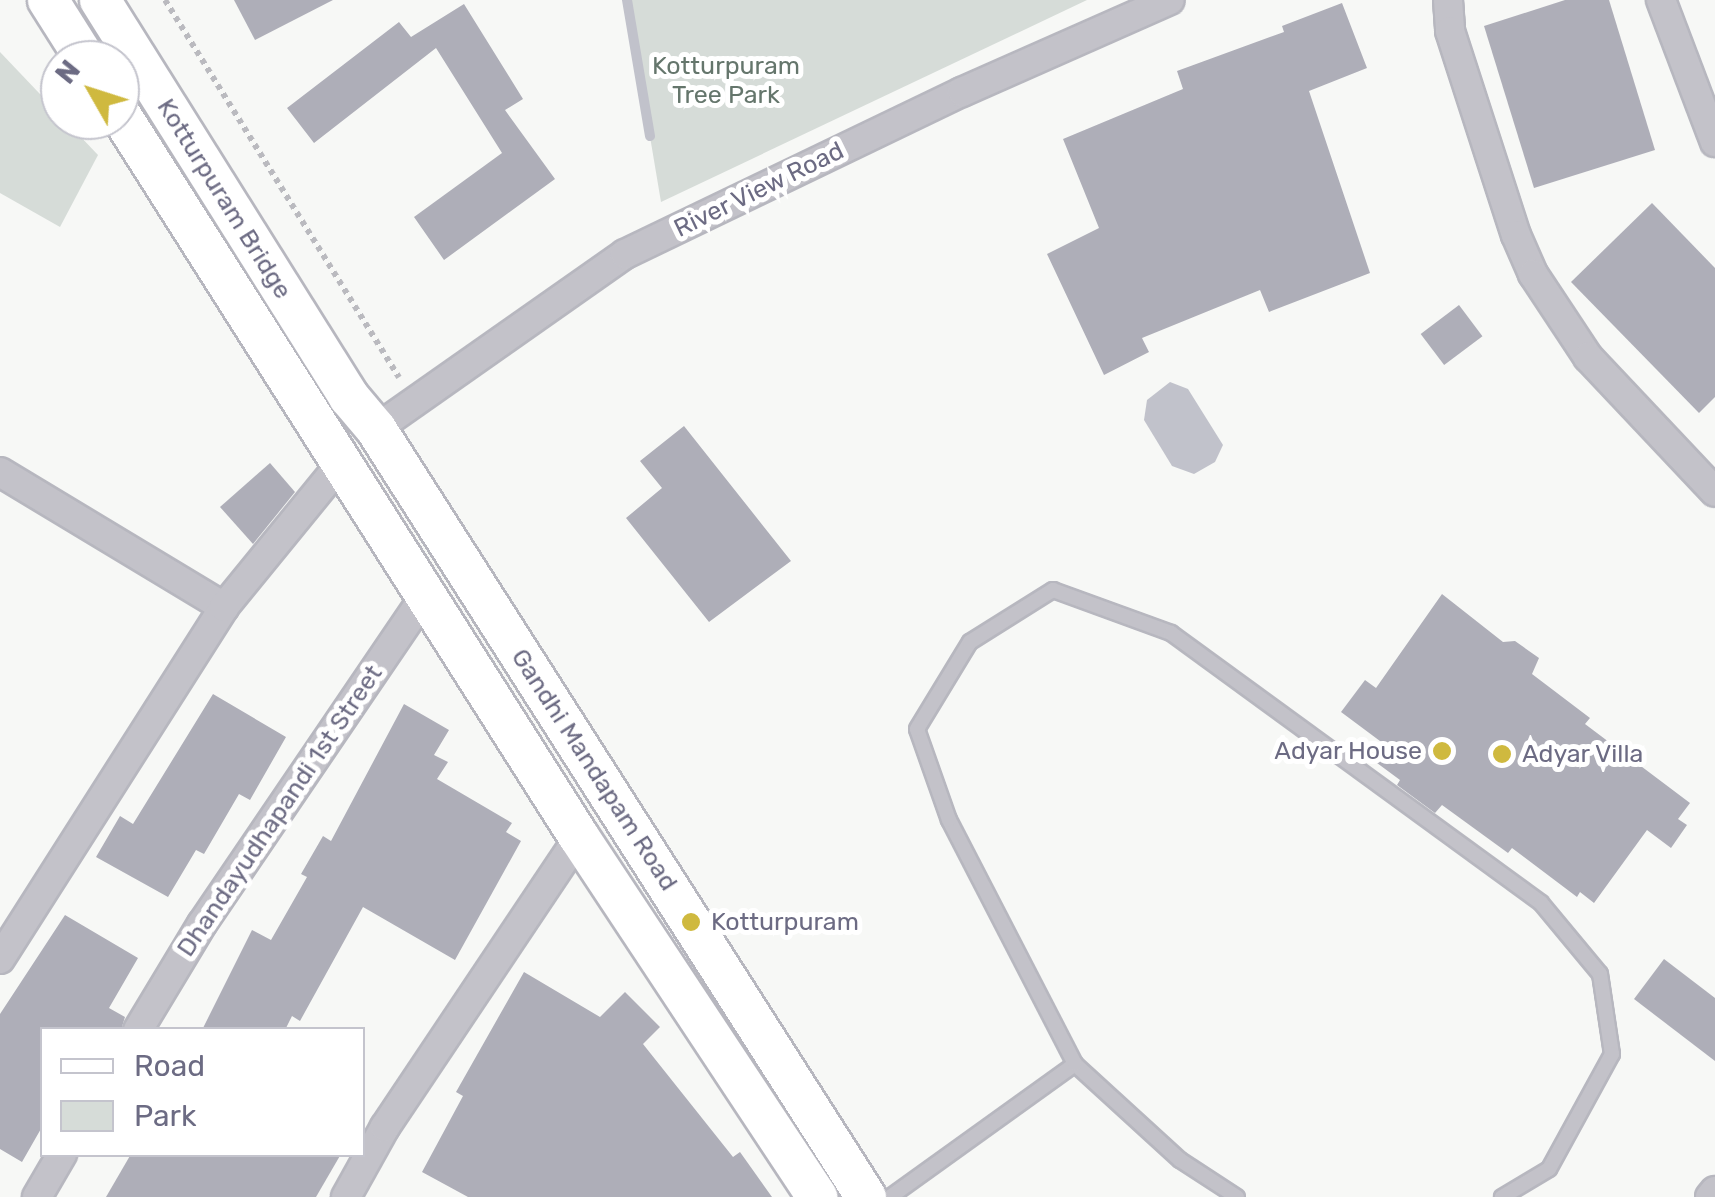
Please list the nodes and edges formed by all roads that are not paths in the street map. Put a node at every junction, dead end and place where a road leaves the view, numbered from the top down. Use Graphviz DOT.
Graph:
graph roads {
  1 [pos="48,0"];
  2 [pos="100,0"];
  3 [pos="1170,0"];
  4 [pos="1448,0"];
  5 [pos="1660,0"];
  6 [pos="73,40"];
  7 [pos="136,140"];
  8 [pos="1715,142"];
  9 [pos="349,397"];
  10 [pos="314,420"];
  11 [pos="376,429"];
  12 [pos="344,460"];
  13 [pos="0,472"];
  14 [pos="1715,492"];
  15 [pos="426,596"];
  16 [pos="224,607"];
  17 [pos="580,837"];
  18 [pos="10,922"];
  19 [pos="0,959"];
  20 [pos="140,1027"];
  21 [pos="1075,1064"];
  22 [pos="60,1157"];
  23 [pos="1715,1190"];
  24 [pos="37,1197"];
  25 [pos="346,1197"];
  26 [pos="816,1197"];
  27 [pos="866,1197"];
  28 [pos="890,1197"];
  29 [pos="1237,1197"];
  30 [pos="1502,1197"];
  31 [pos="1710,1197"];
  1 -- 6 [label="main road"];
  2 -- 9 [label="main road, Kotturpuram Bridge"];
  3 -- 11 [label="street, River View Road"];
  4 -- 14 [label="street"];
  5 -- 8 [label="street"];
  7 -- 10 [label="main road, Kotturpuram Bridge"];
  9 -- 11 [label="main road, Gandhi Mandapam Road"];
  10 -- 12 [label="main road, Gandhi Mandapam Road"];
  11 -- 27 [label="main road, Gandhi Mandapam Road"];
  12 -- 15 [label="main road, Gandhi Mandapam Road"];
  12 -- 16 [label="street"];
  13 -- 16 [label="street"];
  15 -- 17 [label="main road, Gandhi Mandapam Road"];
  15 -- 20 [label="street, Dhandayudhapandi 1st Street"];
  16 -- 18 [label="street"];
  17 -- 25 [label="street"];
  17 -- 26 [label="main road, Gandhi Mandapam Road"];
  18 -- 19 [label="street"];
  21 -- 28 [label="lane"];
  21 -- 29 [label="lane"];
  21 -- 30 [label="lane"];
  22 -- 24 [label="street"];
  23 -- 31 [label="street"];
}
